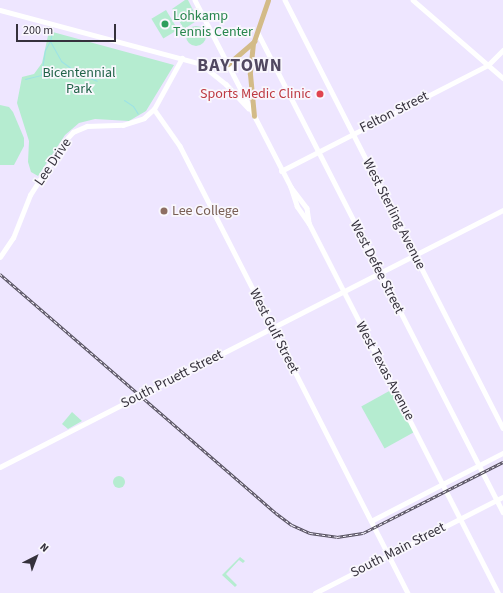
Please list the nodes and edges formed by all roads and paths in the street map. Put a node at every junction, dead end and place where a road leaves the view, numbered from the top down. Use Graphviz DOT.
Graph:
graph roads {
  1 [pos="195,0"];
  2 [pos="268,0"];
  3 [pos="285,0"];
  4 [pos="413,0"];
  5 [pos="0,10"];
  6 [pos="258,34"];
  7 [pos="254,41"];
  8 [pos="503,50"];
  9 [pos="182,58"];
  10 [pos="201,64"];
  11 [pos="228,64"];
  12 [pos="488,65"];
  13 [pos="503,78"];
  14 [pos="154,109"];
  15 [pos="254,116"];
  16 [pos="354,133"];
  17 [pos="318,151"];
  18 [pos="281,171"];
  19 [pos="291,187"];
  20 [pos="503,210"];
  21 [pos="309,223"];
  22 [pos="416,255"];
  23 [pos="0,257"];
  24 [pos="380,273"];
  25 [pos="344,292"];
  26 [pos="272,328"];
  27 [pos="503,428"];
  28 [pos="503,453"];
  29 [pos="479,465"];
  30 [pos="0,467"];
  31 [pos="443,484"];
  32 [pos="503,497"];
  33 [pos="497,500"];
  34 [pos="503,512"];
  35 [pos="460,519"];
  36 [pos="371,521"];
  37 [pos="389,555"];
  38 [pos="315,593"];
  39 [pos="408,593"];
  40 [pos="498,593"];
  1 -- 11 [label="main road, West Texas Avenue"];
  2 -- 6 [label="main road"];
  3 -- 16 [label="main road, West Sterling Avenue"];
  4 -- 12 [label="main road"];
  5 -- 9 [label="main road"];
  6 -- 7 [label="main road"];
  6 -- 17 [label="main road, West Defee Street"];
  7 -- 11 [label="main road"];
  7 -- 15 [label="main road"];
  8 -- 12 [label="main road, Felton Street"];
  9 -- 10 [label="main road"];
  9 -- 14 [label="main road, Lee Drive"];
  10 -- 11 [label="main road"];
  10 -- 15 [label="main road"];
  11 -- 15 [label="main road, West Texas Avenue"];
  12 -- 13 [label="main road"];
  12 -- 16 [label="main road, Felton Street"];
  14 -- 23 [label="main road, Lee Drive"];
  14 -- 26 [label="main road, West Gulf Street"];
  15 -- 18 [label="main road, West Texas Avenue"];
  16 -- 17 [label="main road, Felton Street"];
  16 -- 22 [label="main road, West Sterling Avenue"];
  17 -- 18 [label="main road, Felton Street"];
  17 -- 24 [label="main road, West Defee Street"];
  18 -- 19 [label="main road, West Texas Avenue"];
  19 -- 21 [label="main road, West Texas Avenue"];
  19 -- 21 [label="main road, West Texas Avenue"];
  20 -- 22 [label="main road, South Pruett Street"];
  21 -- 25 [label="main road, West Texas Avenue"];
  22 -- 24 [label="main road, South Pruett Street"];
  22 -- 27 [label="main road, West Sterling Avenue"];
  24 -- 25 [label="main road, South Pruett Street"];
  24 -- 29 [label="main road, West Defee Street"];
  25 -- 26 [label="main road, South Pruett Street"];
  25 -- 31 [label="main road, West Texas Avenue"];
  26 -- 30 [label="main road, South Pruett Street"];
  26 -- 36 [label="main road, West Gulf Street"];
  28 -- 29 [label="main road"];
  29 -- 31 [label="main road"];
  29 -- 33 [label="main road, West Defee Street"];
  31 -- 35 [label="main road, West Texas Avenue"];
  31 -- 36 [label="main road"];
  32 -- 33 [label="main road, South Main Street"];
  33 -- 34 [label="main road, West Defee Street"];
  33 -- 35 [label="main road, South Main Street"];
  35 -- 37 [label="main road, South Main Street"];
  35 -- 40 [label="main road, West Texas Avenue"];
  36 -- 37 [label="main road, West Gulf Street"];
  37 -- 38 [label="main road, South Main Street"];
  37 -- 39 [label="main road, West Gulf Street"];
}
